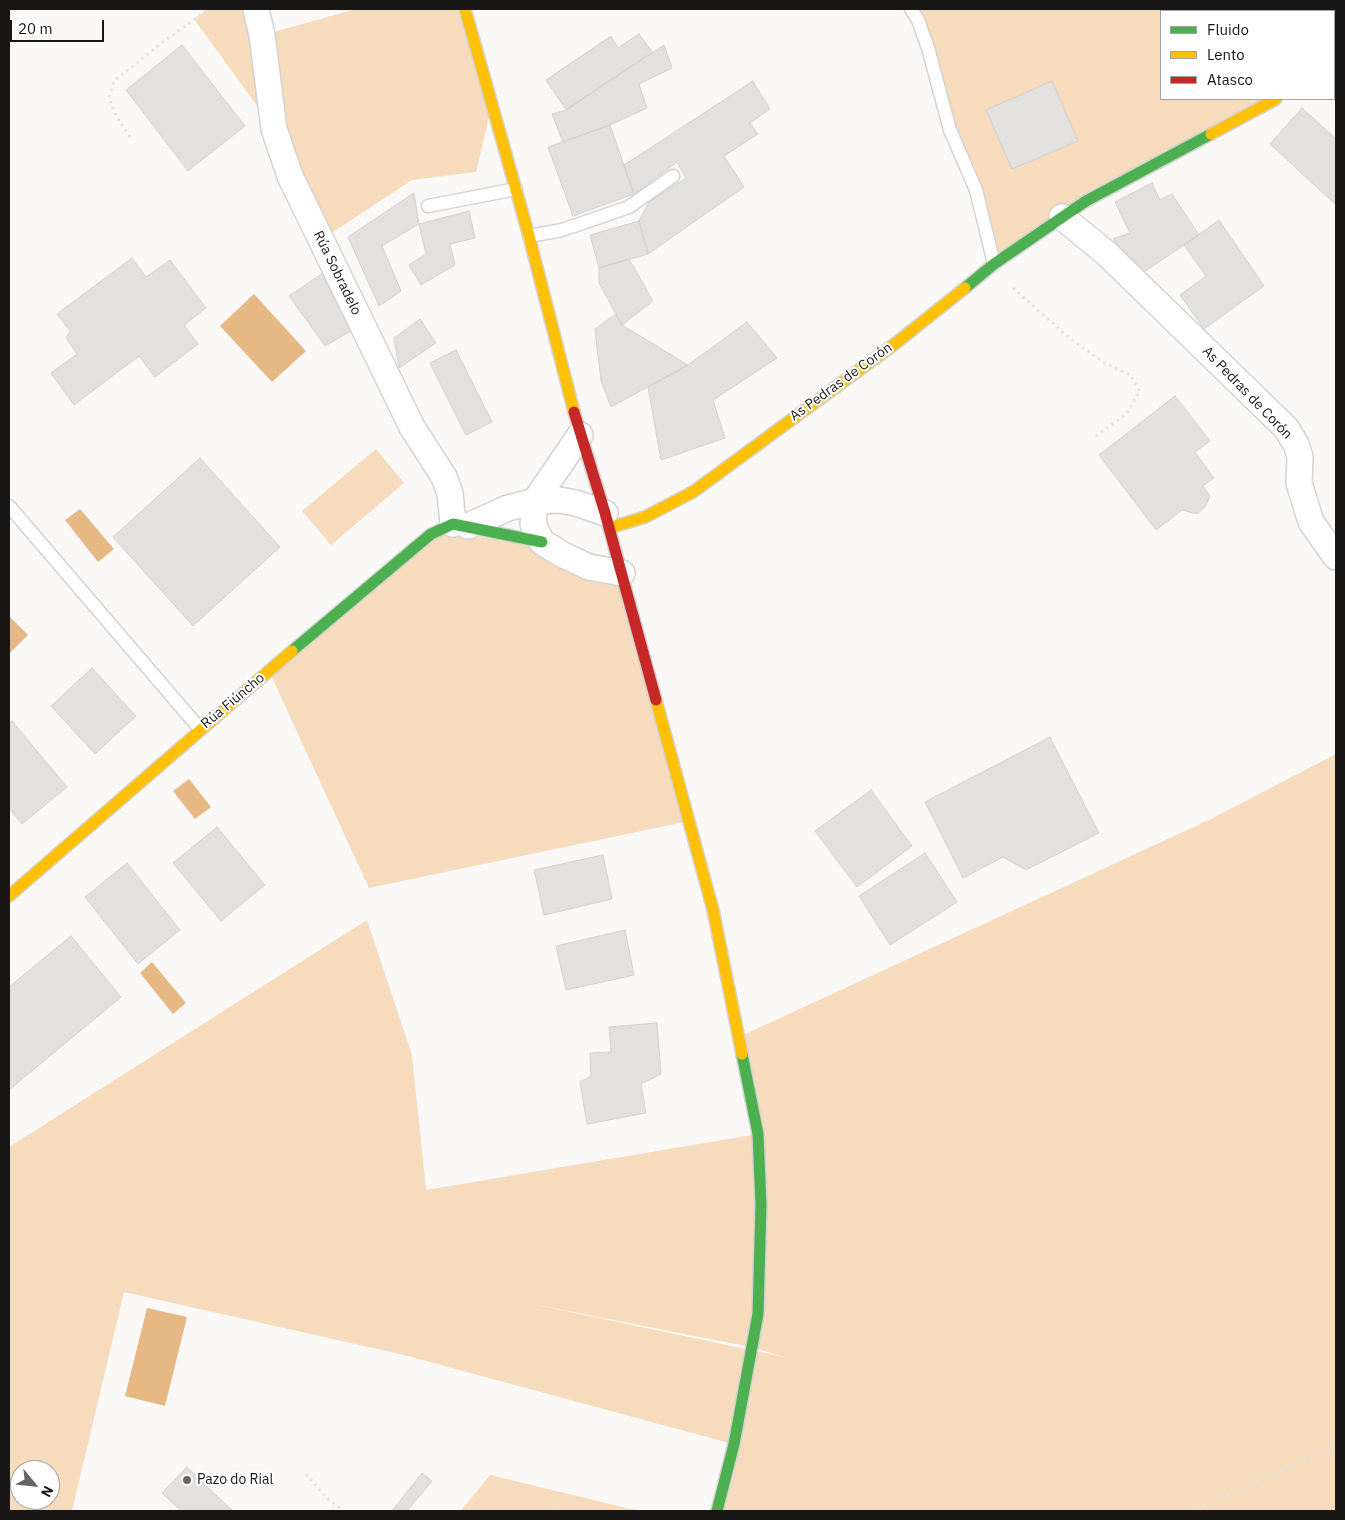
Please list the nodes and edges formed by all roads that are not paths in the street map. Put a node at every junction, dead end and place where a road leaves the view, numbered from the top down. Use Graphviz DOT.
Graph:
graph roads {
  1 [pos="256,9"];
  2 [pos="466,9"];
  3 [pos="912,9"];
  4 [pos="1274,100"];
  5 [pos="673,176"];
  6 [pos="516,188"];
  7 [pos="428,206"];
  8 [pos="1062,217"];
  9 [pos="529,236"];
  10 [pos="994,264"];
  11 [pos="580,435"];
  12 [pos="535,501"];
  13 [pos="9,506"];
  14 [pos="607,520"];
  15 [pos="460,525"];
  16 [pos="542,542"];
  17 [pos="1336,558"];
  18 [pos="622,573"];
  19 [pos="200,729"];
  20 [pos="9,896"];
  21 [pos="717,1511"];
  1 -- 15 [label="street, Rúa Sobradelo"];
  2 -- 6 [label="main road"];
  3 -- 10 [label="lane"];
  4 -- 8 [label="main road, As Pedras de Corón"];
  5 -- 9 [label="lane"];
  6 -- 7 [label="lane"];
  6 -- 9 [label="main road"];
  8 -- 10 [label="main road, As Pedras de Corón"];
  8 -- 17 [label="street, As Pedras de Corón"];
  9 -- 11 [label="main road"];
  10 -- 14 [label="main road, As Pedras de Corón"];
  11 -- 12 [label="street"];
  11 -- 14 [label="main road"];
  12 -- 14 [label="street, Rúa Fiúncho"];
  12 -- 15 [label="street, Rúa Fiúncho"];
  12 -- 16 [label="street"];
  13 -- 19 [label="lane"];
  14 -- 18 [label="main road"];
  15 -- 16 [label="main road"];
  15 -- 19 [label="main road, Rúa Fiúncho"];
  16 -- 18 [label="street"];
  18 -- 21 [label="main road"];
  19 -- 20 [label="main road, Rúa Fiúncho"];
}
